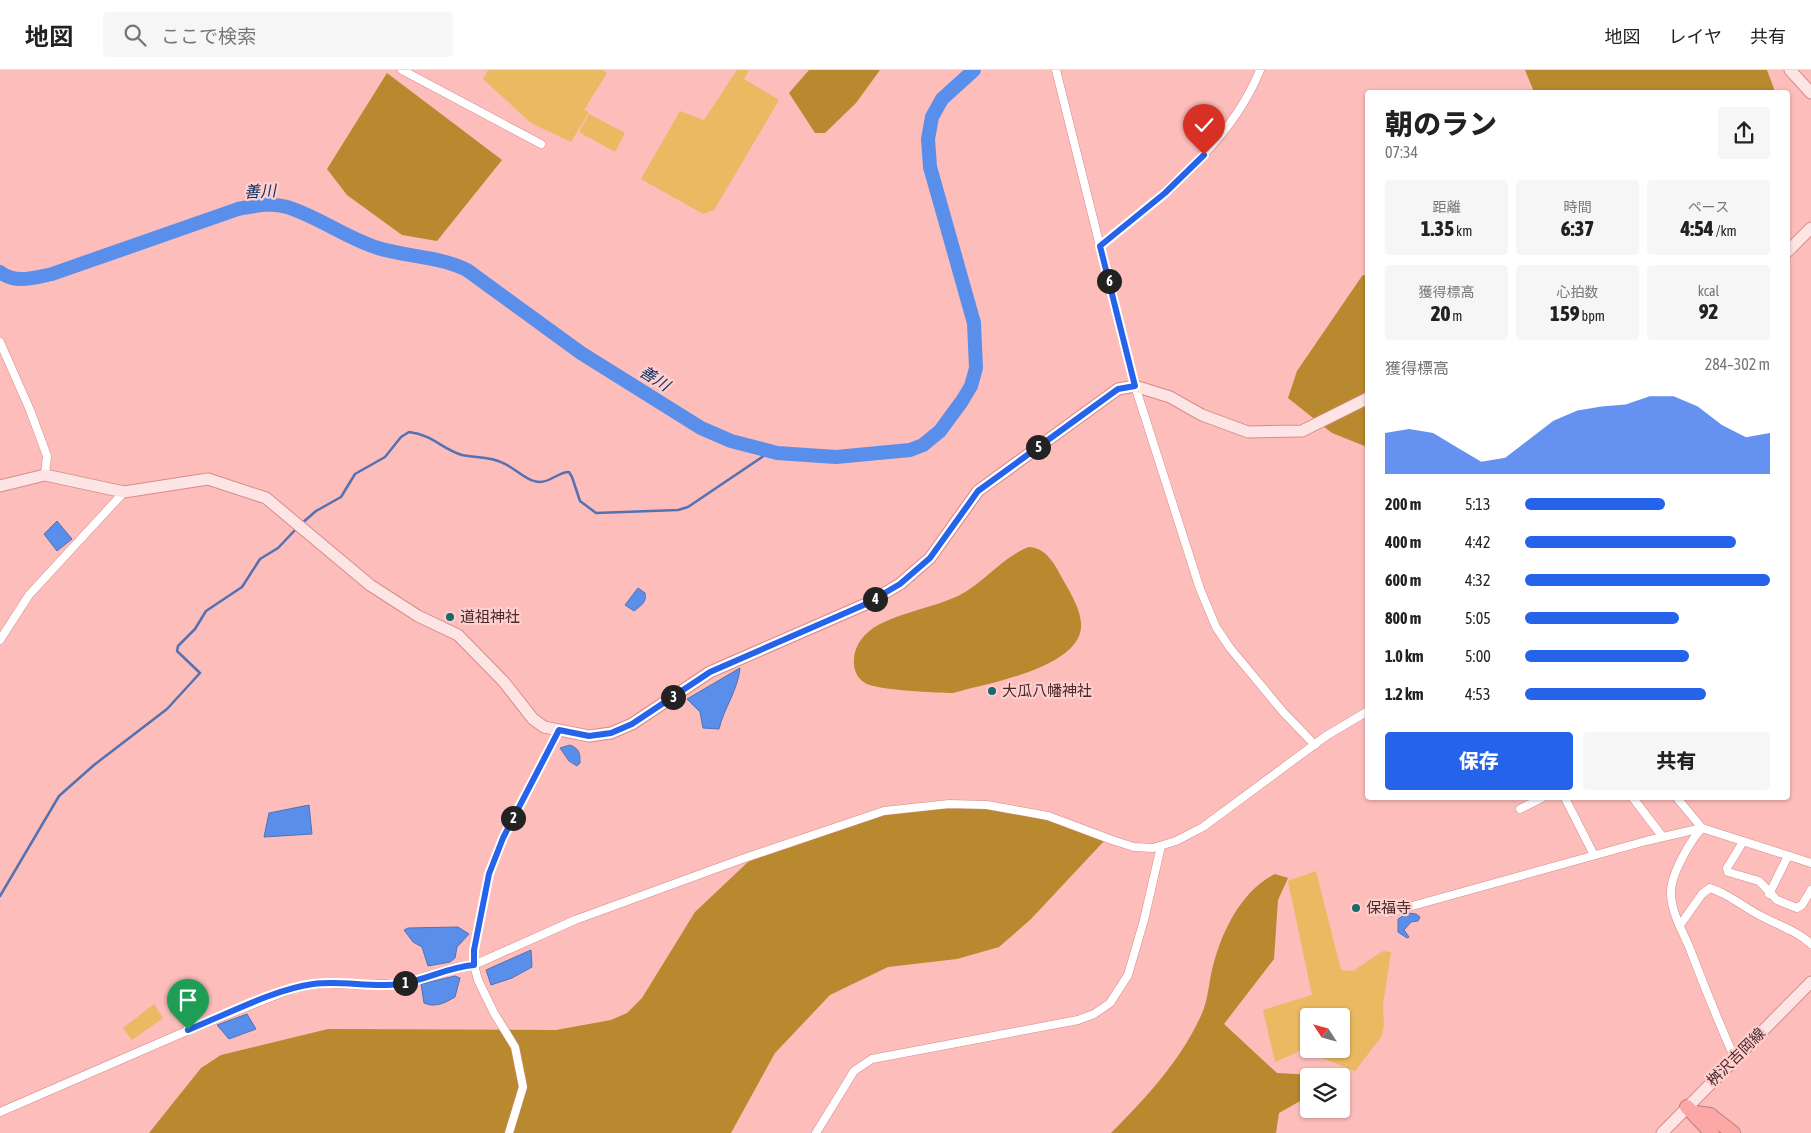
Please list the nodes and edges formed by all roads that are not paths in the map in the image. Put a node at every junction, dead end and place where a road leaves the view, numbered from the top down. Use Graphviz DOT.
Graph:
graph roads {
  1 [pos="402,70"];
  2 [pos="1056,70"];
  3 [pos="1260,70"];
  4 [pos="1790,70"];
  5 [pos="1811,93"];
  6 [pos="541,144"];
  7 [pos="1811,228"];
  8 [pos="1100,246"];
  9 [pos="1790,249"];
  10 [pos="0,342"];
  11 [pos="1135,386"];
  12 [pos="1365,400"];
  13 [pos="45,475"];
  14 [pos="0,486"];
  15 [pos="124,492"];
  16 [pos="0,640"];
  17 [pos="1365,713"];
  18 [pos="559,730"];
  19 [pos="1315,744"];
  20 [pos="1529,800"];
  21 [pos="1566,800"];
  22 [pos="1635,800"];
  23 [pos="1679,800"];
  24 [pos="1520,808"];
  25 [pos="1702,828"];
  26 [pos="1662,836"];
  27 [pos="1743,842"];
  28 [pos="1161,846"];
  29 [pos="1594,855"];
  30 [pos="1788,856"];
  31 [pos="1811,863"];
  32 [pos="1811,890"];
  33 [pos="1769,894"];
  34 [pos="1387,913"];
  35 [pos="1680,926"];
  36 [pos="1811,944"];
  37 [pos="474,965"];
  38 [pos="1811,982"];
  39 [pos="1734,1059"];
  40 [pos="1691,1110"];
  41 [pos="0,1112"];
  42 [pos="509,1133"];
  43 [pos="816,1133"];
  44 [pos="1662,1133"];
  45 [pos="1712,1133"];
  46 [pos="1733,1133"];
  1 -- 6 [label="street"];
  2 -- 8 [label="street"];
  3 -- 8 [label="street"];
  4 -- 5 [label="street"];
  7 -- 9 [label="street"];
  8 -- 11 [label="street"];
  10 -- 13 [label="street"];
  11 -- 12 [label="street"];
  11 -- 18 [label="street"];
  11 -- 19 [label="street"];
  13 -- 14 [label="street"];
  13 -- 15 [label="street"];
  15 -- 16 [label="street"];
  15 -- 18 [label="street"];
  17 -- 19 [label="street"];
  18 -- 37 [label="street"];
  19 -- 28 [label="street"];
  20 -- 24 [label="street"];
  21 -- 29 [label="street"];
  22 -- 26 [label="street"];
  23 -- 25 [label="street"];
  25 -- 26 [label="street"];
  25 -- 27 [label="street"];
  25 -- 35 [label="street"];
  26 -- 29 [label="street"];
  27 -- 30 [label="street"];
  27 -- 33 [label="street"];
  28 -- 37 [label="street"];
  28 -- 43 [label="street"];
  29 -- 34 [label="street"];
  30 -- 31 [label="street"];
  30 -- 33 [label="street"];
  32 -- 33 [label="street"];
  35 -- 36 [label="street"];
  35 -- 39 [label="street"];
  37 -- 41 [label="street"];
  37 -- 42 [label="street"];
  38 -- 39 [label="street, 桝沢吉岡線"];
  39 -- 40 [label="street, 桝沢吉岡線"];
  40 -- 44 [label="street, 桝沢吉岡線"];
  40 -- 45 [label="highway"];
  40 -- 46 [label="highway"];
}
